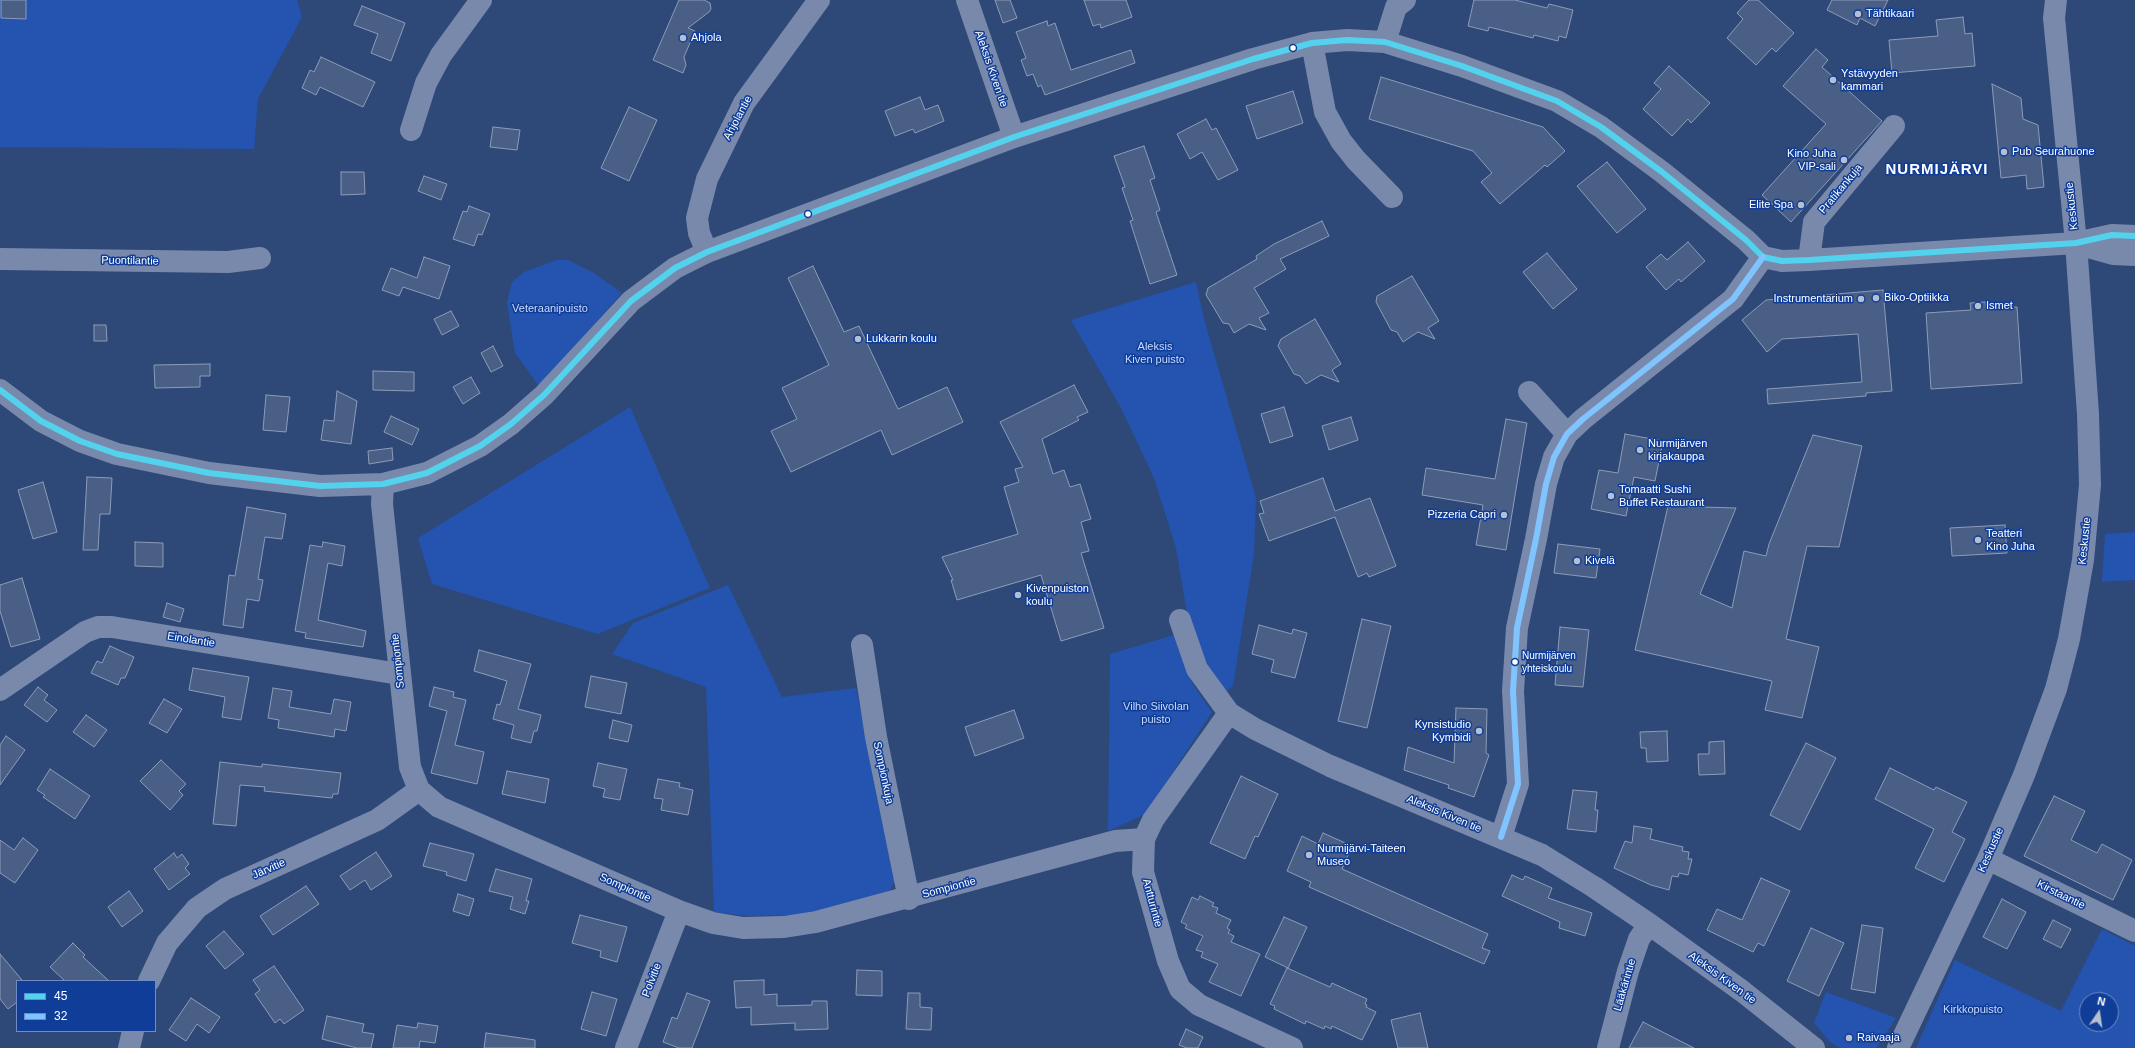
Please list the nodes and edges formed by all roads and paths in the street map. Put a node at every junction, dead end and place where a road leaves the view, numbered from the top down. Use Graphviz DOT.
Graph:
graph roads {
  1 [pos="481,0"];
  2 [pos="819,0"];
  3 [pos="967,0"];
  4 [pos="1405,0"];
  5 [pos="2056,0"];
  6 [pos="1385,42"];
  7 [pos="1312,43"];
  8 [pos="1894,126"];
  9 [pos="411,130"];
  10 [pos="1014,137"];
  11 [pos="1392,197"];
  12 [pos="2135,236"];
  13 [pos="2076,243"];
  14 [pos="706,252"];
  15 [pos="2135,255"];
  16 [pos="1763,257"];
  17 [pos="260,258"];
  18 [pos="0,259"];
  19 [pos="1809,260"];
  20 [pos="0,390"];
  21 [pos="1529,392"];
  22 [pos="1567,434"];
  23 [pos="383,484"];
  24 [pos="1180,620"];
  25 [pos="862,646"];
  26 [pos="399,674"];
  27 [pos="0,690"];
  28 [pos="1230,713"];
  29 [pos="419,790"];
  30 [pos="1501,837"];
  31 [pos="1144,839"];
  32 [pos="1988,859"];
  33 [pos="909,899"];
  34 [pos="679,911"];
  35 [pos="1649,924"];
  36 [pos="2135,931"];
  37 [pos="149,980"];
  38 [pos="133,1032"];
  39 [pos="129,1048"];
  40 [pos="626,1048"];
  41 [pos="1292,1048"];
  42 [pos="1608,1048"];
  43 [pos="1814,1048"];
  44 [pos="1898,1048"];
  1 -- 9 [label="street"];
  2 -- 14 [label="street, Ahjolantie"];
  3 -- 10 [label="street, Aleksis Kiven tie"];
  4 -- 6 [label="street"];
  5 -- 13 [label="street, Keskustie"];
  6 -- 7 [label="street"];
  6 -- 16 [label="street"];
  7 -- 10 [label="street"];
  7 -- 11 [label="street"];
  8 -- 19 [label="street, Pratikankuja"];
  10 -- 14 [label="street"];
  12 -- 13 [label="street"];
  13 -- 15 [label="street"];
  13 -- 19 [label="street"];
  13 -- 32 [label="street, Keskustie"];
  14 -- 23 [label="street"];
  16 -- 19 [label="street"];
  16 -- 22 [label="street"];
  17 -- 18 [label="street, Puontilantie"];
  20 -- 23 [label="street"];
  21 -- 22 [label="street"];
  22 -- 30 [label="street"];
  23 -- 26 [label="street, Sompiontie"];
  24 -- 28 [label="street, Aleksis Kiven tie"];
  25 -- 33 [label="street, Sompionkuja"];
  26 -- 27 [label="street, Einolantie"];
  26 -- 29 [label="street, Sompiontie"];
  28 -- 30 [label="street, Aleksis Kiven tie"];
  28 -- 31 [label="street, Antturintie"];
  29 -- 34 [label="street, Sompiontie"];
  29 -- 37 [label="street, Järvitie"];
  30 -- 35 [label="street, Aleksis Kiven tie"];
  31 -- 33 [label="street, Sompiontie"];
  31 -- 41 [label="street, Antturintie"];
  32 -- 36 [label="street, Kirstaantie"];
  32 -- 44 [label="street, Keskustie"];
  33 -- 34 [label="street, Sompiontie"];
  34 -- 40 [label="street, Polvitie"];
  35 -- 42 [label="street, Lääkärintie"];
  35 -- 43 [label="street, Aleksis Kiven tie"];
  38 -- 39 [label="street"];
}
